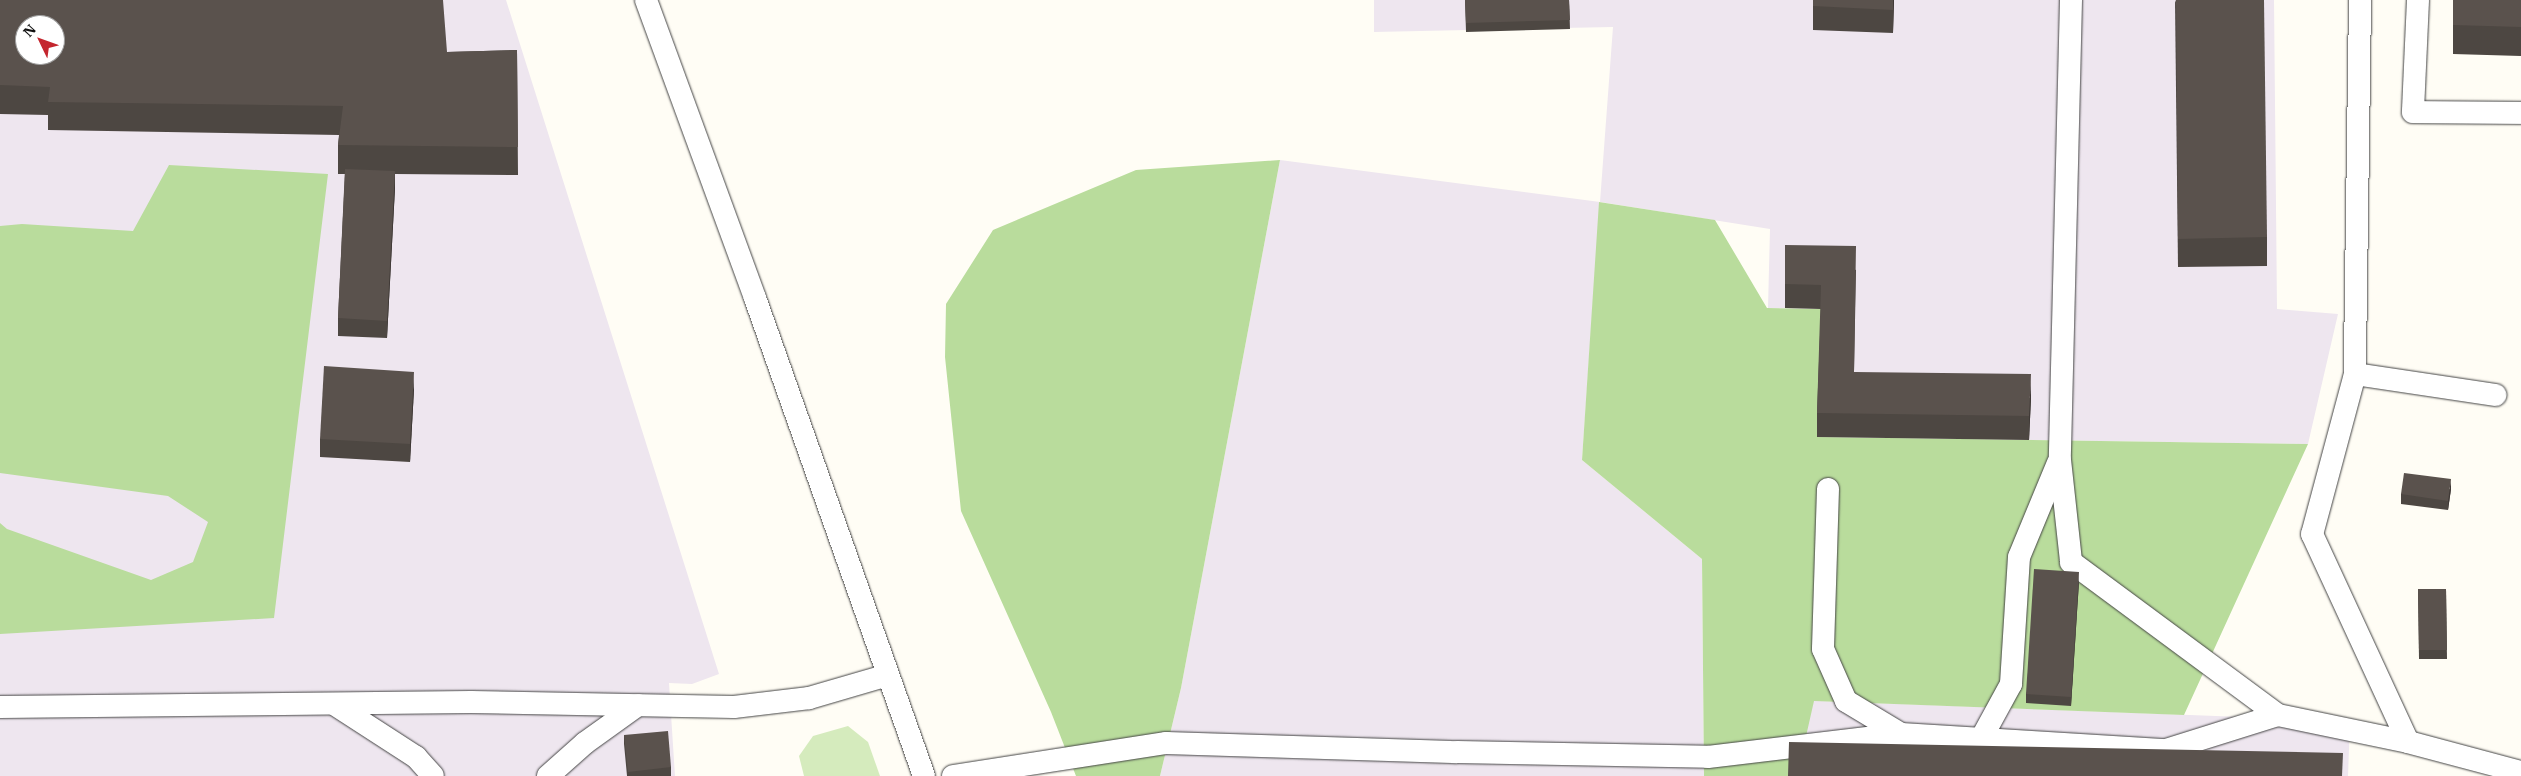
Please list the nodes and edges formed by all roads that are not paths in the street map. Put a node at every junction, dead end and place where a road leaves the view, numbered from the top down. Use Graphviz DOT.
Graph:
graph roads {
  1 [pos="646,0"];
  2 [pos="2071,0"];
  3 [pos="2360,0"];
  4 [pos="2418,0"];
  5 [pos="2521,113"];
  6 [pos="2355,374"];
  7 [pos="2495,395"];
  8 [pos="2060,460"];
  9 [pos="1828,489"];
  10 [pos="888,675"];
  11 [pos="334,704"];
  12 [pos="638,706"];
  13 [pos="0,708"];
  14 [pos="2278,715"];
  15 [pos="1901,734"];
  16 [pos="1981,739"];
  17 [pos="2408,742"];
  18 [pos="2521,772"];
  19 [pos="432,776"];
  20 [pos="548,776"];
  21 [pos="924,776"];
  22 [pos="953,776"];
  1 -- 10 [label="lane"];
  2 -- 8 [label="lane"];
  3 -- 6 [label="lane"];
  4 -- 5 [label="lane"];
  6 -- 7 [label="lane"];
  6 -- 17 [label="lane"];
  8 -- 14 [label="lane"];
  8 -- 16 [label="lane"];
  9 -- 15 [label="lane"];
  10 -- 12 [label="lane"];
  10 -- 21 [label="lane"];
  11 -- 12 [label="lane"];
  11 -- 13 [label="lane"];
  11 -- 19 [label="lane"];
  12 -- 20 [label="lane"];
  14 -- 16 [label="lane"];
  14 -- 17 [label="lane"];
  15 -- 16 [label="lane"];
  15 -- 22 [label="lane"];
  17 -- 18 [label="lane"];
}
